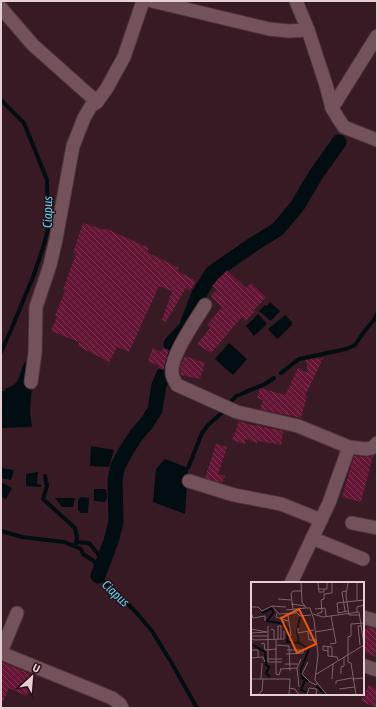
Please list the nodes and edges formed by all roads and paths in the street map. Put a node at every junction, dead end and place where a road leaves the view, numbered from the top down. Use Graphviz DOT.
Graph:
graph roads {
  1 [pos="143,1"];
  2 [pos="152,1"];
  3 [pos="296,1"];
  4 [pos="1,8"];
  5 [pos="308,30"];
  6 [pos="377,36"];
  7 [pos="97,102"];
  8 [pos="332,108"];
  9 [pos="377,140"];
  10 [pos="205,305"];
  11 [pos="31,382"];
  12 [pos="377,443"];
  13 [pos="349,447"];
  14 [pos="189,481"];
  15 [pos="322,520"];
  16 [pos="352,523"];
  17 [pos="377,528"];
  18 [pos="312,538"];
  19 [pos="362,559"];
  20 [pos="291,582"];
  21 [pos="17,613"];
  22 [pos="364,617"];
  23 [pos="377,622"];
  24 [pos="1,652"];
  25 [pos="122,708"];
  1 -- 7 [label="street"];
  2 -- 5 [label="street"];
  3 -- 5 [label="street"];
  4 -- 7 [label="street"];
  5 -- 8 [label="street"];
  6 -- 8 [label="street"];
  7 -- 11 [label="street"];
  8 -- 9 [label="street"];
  10 -- 13 [label="street"];
  12 -- 13 [label="street"];
  13 -- 15 [label="street"];
  14 -- 15 [label="street"];
  15 -- 18 [label="street"];
  16 -- 17 [label="street"];
  18 -- 19 [label="street"];
  18 -- 20 [label="street"];
  21 -- 24 [label="street"];
  22 -- 23 [label="street"];
  24 -- 25 [label="street"];
}
